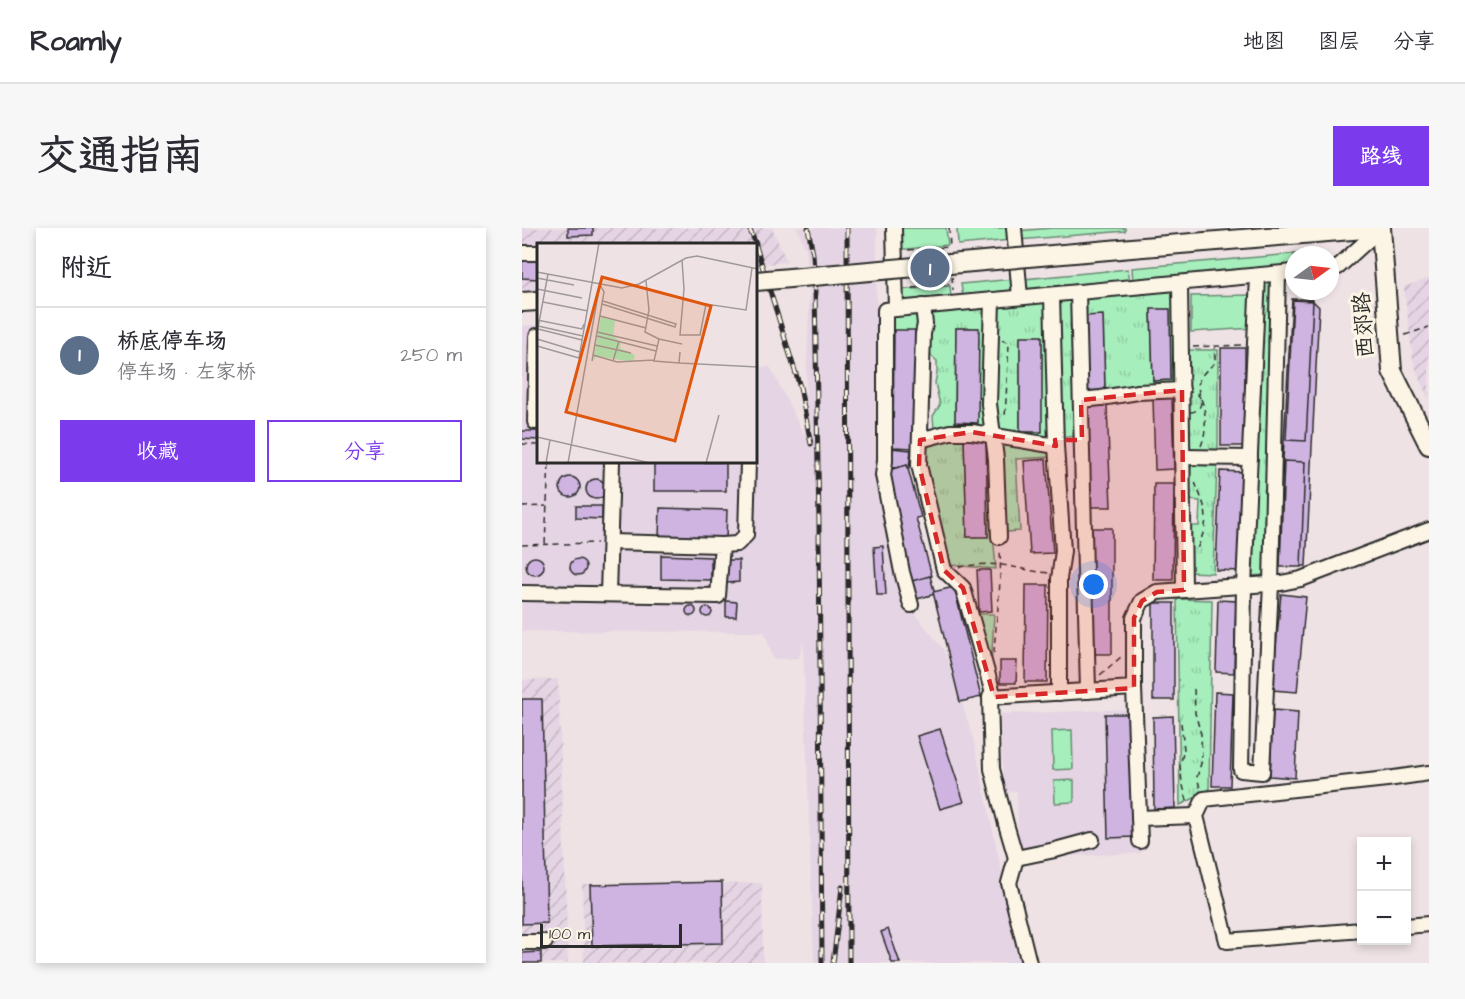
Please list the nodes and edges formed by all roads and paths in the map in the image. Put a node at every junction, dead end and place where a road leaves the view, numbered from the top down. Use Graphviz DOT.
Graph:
graph roads {
  1 [pos="894,228"];
  2 [pos="1014,228"];
  3 [pos="1380,228"];
  4 [pos="950,246"];
  5 [pos="908,250"];
  6 [pos="1339,266"];
  7 [pos="1285,273"];
  8 [pos="1278,274"];
  9 [pos="1258,276"];
  10 [pos="758,281"];
  11 [pos="1180,283"];
  12 [pos="953,284"];
  13 [pos="912,288"];
  14 [pos="1078,292"];
  15 [pos="1052,295"];
  16 [pos="1020,297"];
  17 [pos="992,300"];
  18 [pos="537,301"];
  19 [pos="522,302"];
  20 [pos="923,306"];
  21 [pos="890,309"];
  22 [pos="1429,327"];
  23 [pos="991,335"];
  24 [pos="537,336"];
  25 [pos="522,338"];
  26 [pos="1390,341"];
  27 [pos="1255,345"];
  28 [pos="1181,347"];
  29 [pos="537,350"];
  30 [pos="1182,390"];
  31 [pos="1081,400"];
  32 [pos="991,417"];
  33 [pos="532,422"];
  34 [pos="993,435"];
  35 [pos="920,440"];
  36 [pos="1082,440"];
  37 [pos="1055,443"];
  38 [pos="522,444"];
  39 [pos="537,445"];
  40 [pos="1429,445"];
  41 [pos="1183,457"];
  42 [pos="1250,458"];
  43 [pos="549,464"];
  44 [pos="612,464"];
  45 [pos="748,464"];
  46 [pos="547,506"];
  47 [pos="522,507"];
  48 [pos="1429,530"];
  49 [pos="999,537"];
  50 [pos="610,542"];
  51 [pos="522,545"];
  52 [pos="545,545"];
  53 [pos="722,545"];
  54 [pos="948,573"];
  55 [pos="1060,574"];
  56 [pos="1271,584"];
  57 [pos="1244,586"];
  58 [pos="1184,590"];
  59 [pos="522,592"];
  60 [pos="608,594"];
  61 [pos="911,605"];
  62 [pos="1134,688"];
  63 [pos="1194,689"];
  64 [pos="1088,691"];
  65 [pos="1059,693"];
  66 [pos="994,697"];
  67 [pos="1181,723"];
  68 [pos="1429,773"];
  69 [pos="1204,799"];
  70 [pos="1194,817"];
  71 [pos="1139,818"];
  72 [pos="1092,840"];
  73 [pos="1140,841"];
  74 [pos="1016,858"];
  75 [pos="1429,924"];
  76 [pos="1411,926"];
  77 [pos="1357,930"];
  78 [pos="522,942"];
  79 [pos="545,942"];
  80 [pos="1029,963"];
  1 -- 21 [label="street"];
  2 -- 16 [label="street"];
  3 -- 6 [label="street"];
  3 -- 10 [label="main road, bridge"];
  3 -- 26 [label="main road, 西郊路"];
  4 -- 5 [label="path"];
  7 -- 8 [label="street"];
  8 -- 9 [label="street"];
  8 -- 56 [label="street"];
  9 -- 11 [label="street"];
  9 -- 27 [label="street"];
  11 -- 14 [label="street"];
  11 -- 28 [label="street"];
  12 -- 13 [label="path"];
  14 -- 15 [label="street"];
  14 -- 31 [label="street"];
  15 -- 16 [label="street"];
  15 -- 37 [label="street"];
  16 -- 17 [label="street"];
  17 -- 20 [label="street"];
  17 -- 23 [label="street"];
  18 -- 19 [label="main road"];
  20 -- 21 [label="street"];
  20 -- 35 [label="street"];
  21 -- 61 [label="street"];
  22 -- 26 [label="path"];
  23 -- 32 [label="street"];
  23 -- 32 [label="path"];
  24 -- 25 [label="street"];
  26 -- 40 [label="main road, 西郊路"];
  27 -- 28 [label="path"];
  27 -- 42 [label="street"];
  28 -- 30 [label="street"];
  29 -- 33 [label="street"];
  30 -- 31 [label="street"];
  30 -- 41 [label="street"];
  31 -- 36 [label="street"];
  32 -- 34 [label="street"];
  34 -- 35 [label="street"];
  34 -- 37 [label="street"];
  34 -- 49 [label="street"];
  35 -- 54 [label="street"];
  36 -- 37 [label="street"];
  36 -- 64 [label="street"];
  37 -- 55 [label="street"];
  38 -- 39 [label="path"];
  41 -- 42 [label="street"];
  41 -- 58 [label="street"];
  42 -- 57 [label="street"];
  43 -- 46 [label="path"];
  44 -- 50 [label="street"];
  45 -- 53 [label="street"];
  46 -- 47 [label="path"];
  46 -- 52 [label="path"];
  48 -- 56 [label="street"];
  50 -- 52 [label="path"];
  50 -- 53 [label="street"];
  50 -- 60 [label="street"];
  51 -- 52 [label="path"];
  53 -- 60 [label="street"];
  54 -- 55 [label="path"];
  54 -- 66 [label="street"];
  55 -- 65 [label="street"];
  56 -- 57 [label="street"];
  56 -- 57 [label="street"];
  57 -- 58 [label="street"];
  58 -- 62 [label="street"];
  59 -- 60 [label="street"];
  62 -- 64 [label="street"];
  62 -- 71 [label="street"];
  63 -- 69 [label="path"];
  64 -- 65 [label="street"];
  65 -- 66 [label="street"];
  66 -- 74 [label="street"];
  67 -- 70 [label="path"];
  68 -- 69 [label="street"];
  69 -- 70 [label="street"];
  70 -- 71 [label="street"];
  70 -- 77 [label="street"];
  71 -- 73 [label="street"];
  72 -- 74 [label="street"];
  74 -- 80 [label="street"];
  75 -- 76 [label="street"];
  78 -- 79 [label="street"];
}
